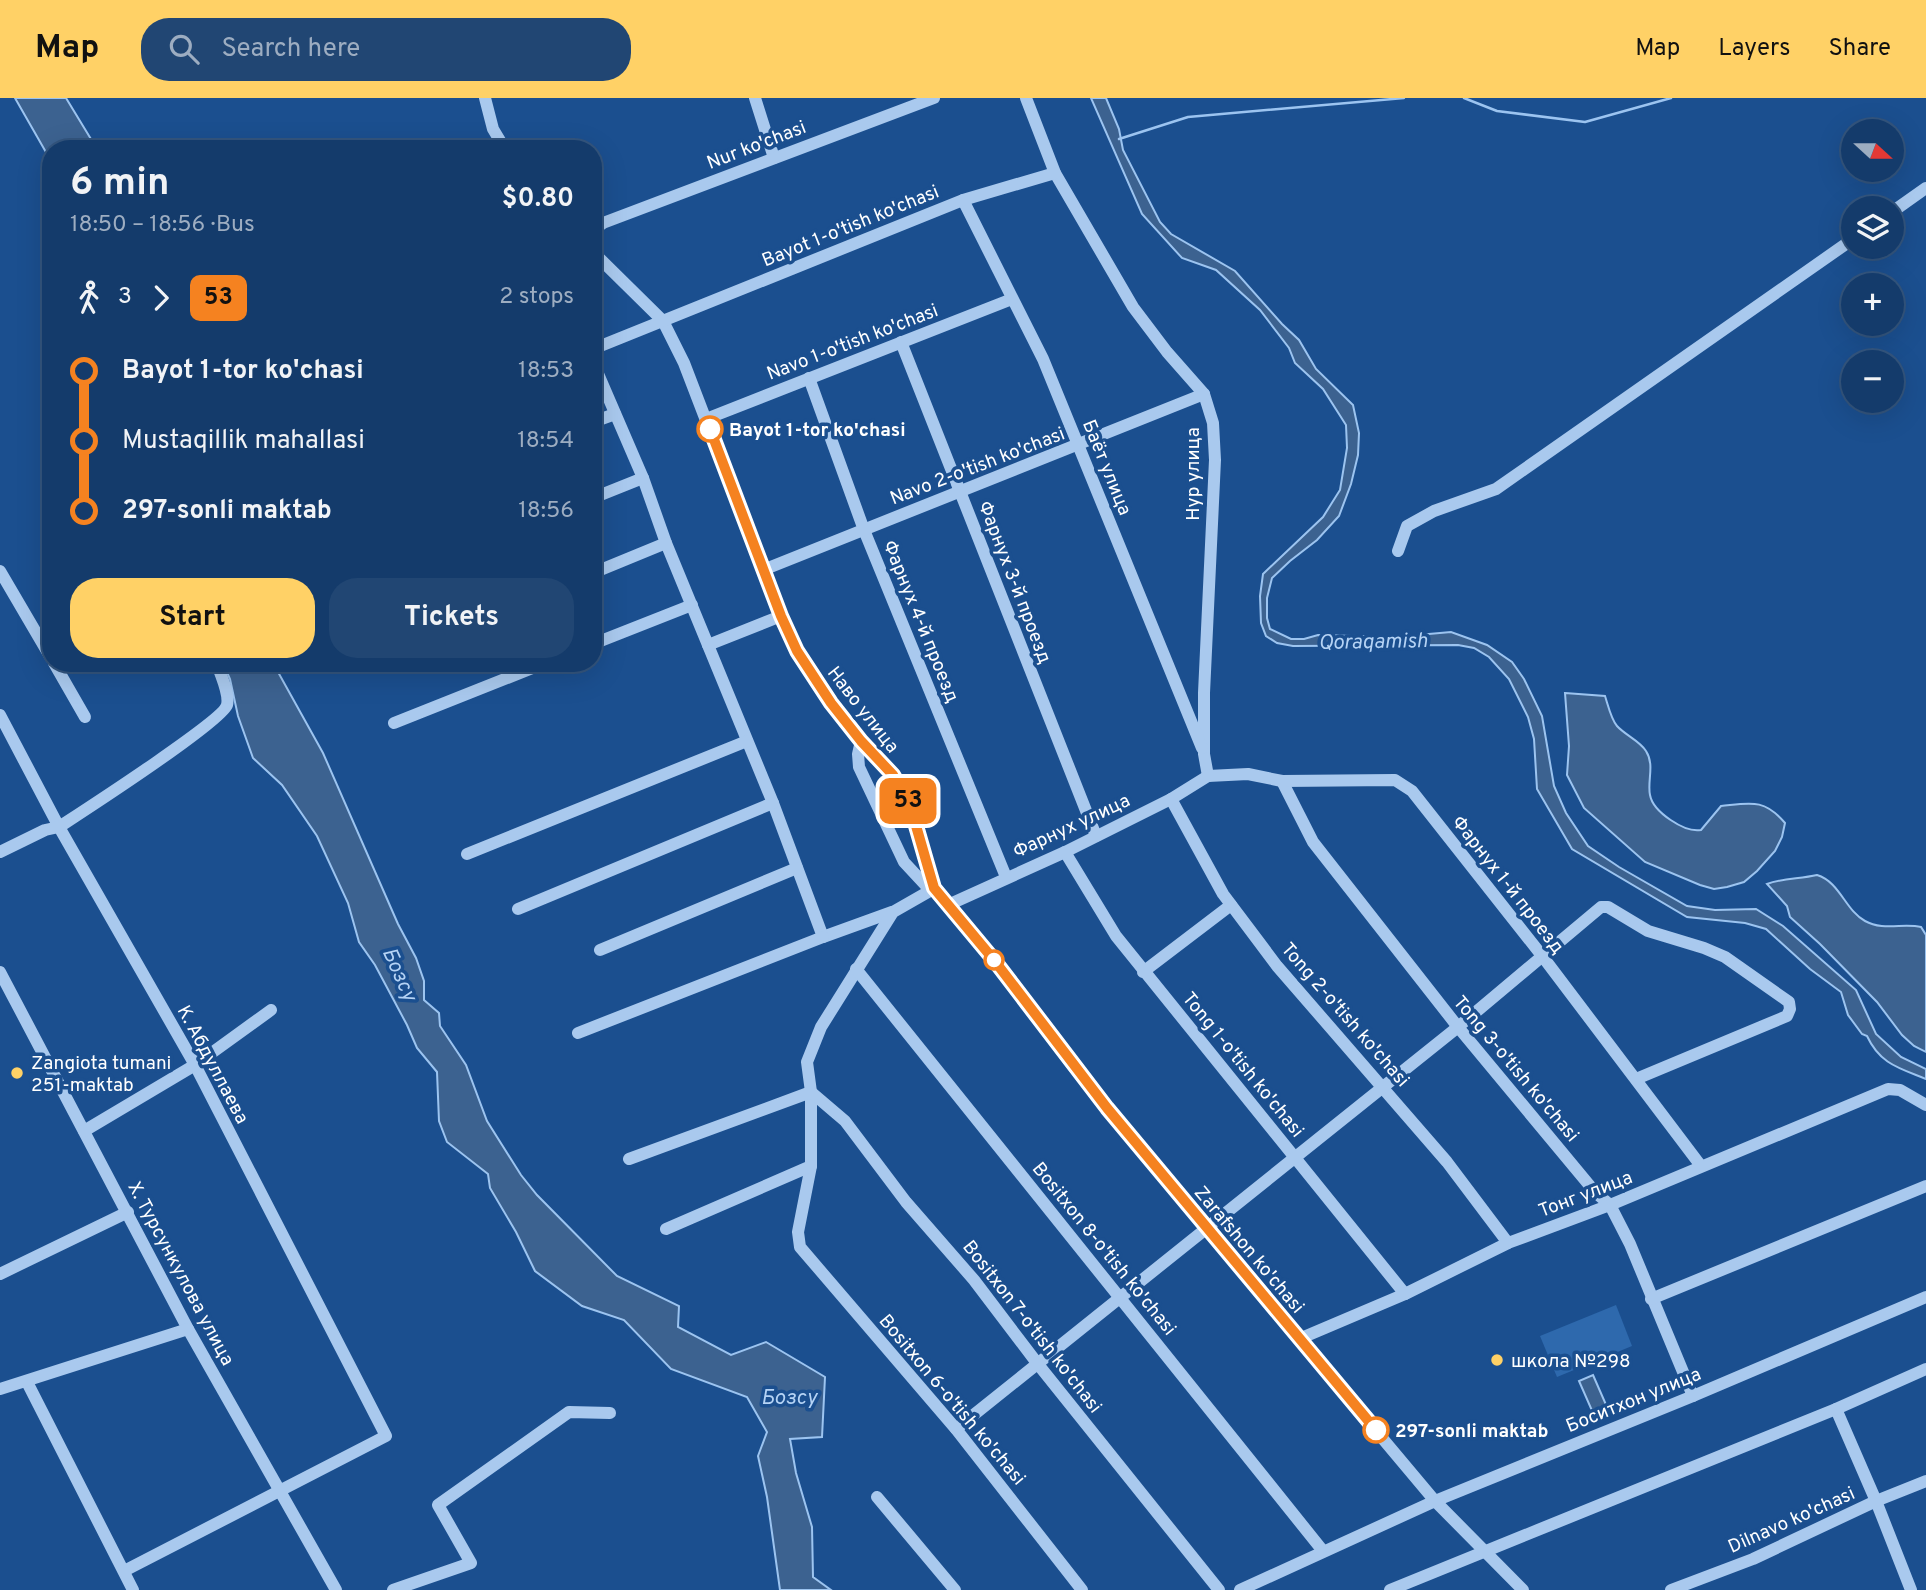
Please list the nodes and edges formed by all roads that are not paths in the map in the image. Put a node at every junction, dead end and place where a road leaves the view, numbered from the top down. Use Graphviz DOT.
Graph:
graph roads {
  1 [pos="485,98"];
  2 [pos="755,98"];
  3 [pos="1026,98"];
  4 [pos="928,99"];
  5 [pos="499,140"];
  6 [pos="775,158"];
  7 [pos="1055,173"];
  8 [pos="1926,188"];
  9 [pos="963,200"];
  10 [pos="1904,204"];
  11 [pos="602,224"];
  12 [pos="1841,247"];
  13 [pos="602,261"];
  14 [pos="606,265"];
  15 [pos="602,267"];
  16 [pos="1012,299"];
  17 [pos="663,321"];
  18 [pos="901,342"];
  19 [pos="602,345"];
  20 [pos="809,377"];
  21 [pos="602,383"];
  22 [pos="1204,394"];
  23 [pos="615,414"];
  24 [pos="602,419"];
  25 [pos="706,419"];
  26 [pos="1079,446"];
  27 [pos="643,478"];
  28 [pos="960,492"];
  29 [pos="602,494"];
  30 [pos="864,530"];
  31 [pos="666,543"];
  32 [pos="1398,551"];
  33 [pos="602,568"];
  34 [pos="763,570"];
  35 [pos="0,571"];
  36 [pos="692,605"];
  37 [pos="781,616"];
  38 [pos="602,640"];
  39 [pos="42,643"];
  40 [pos="708,645"];
  41 [pos="59,672"];
  42 [pos="220,672"];
  43 [pos="522,672"];
  44 [pos="0,715"];
  45 [pos="85,717"];
  46 [pos="394,723"];
  47 [pos="747,741"];
  48 [pos="861,741"];
  49 [pos="1205,754"];
  50 [pos="1208,776"];
  51 [pos="1282,781"];
  52 [pos="1171,799"];
  53 [pos="772,803"];
  54 [pos="59,827"];
  55 [pos="1096,836"];
  56 [pos="0,852"];
  57 [pos="1065,852"];
  58 [pos="467,854"];
  59 [pos="797,868"];
  60 [pos="1006,877"];
  61 [pos="932,889"];
  62 [pos="948,905"];
  63 [pos="1231,905"];
  64 [pos="518,909"];
  65 [pos="893,912"];
  66 [pos="823,937"];
  67 [pos="600,950"];
  68 [pos="1543,957"];
  69 [pos="856,969"];
  70 [pos="0,972"];
  71 [pos="1143,972"];
  72 [pos="271,1010"];
  73 [pos="1458,1027"];
  74 [pos="578,1032"];
  75 [pos="195,1065"];
  76 [pos="1636,1079"];
  77 [pos="1383,1086"];
  78 [pos="811,1092"];
  79 [pos="1926,1105"];
  80 [pos="84,1132"];
  81 [pos="1295,1156"];
  82 [pos="629,1159"];
  83 [pos="810,1166"];
  84 [pos="1702,1166"];
  85 [pos="1926,1186"];
  86 [pos="1610,1205"];
  87 [pos="128,1212"];
  88 [pos="1207,1228"];
  89 [pos="666,1229"];
  90 [pos="1508,1243"];
  91 [pos="0,1274"];
  92 [pos="1405,1294"];
  93 [pos="1119,1297"];
  94 [pos="1926,1297"];
  95 [pos="1651,1299"];
  96 [pos="188,1329"];
  97 [pos="1299,1339"];
  98 [pos="1037,1363"];
  99 [pos="1926,1369"];
  100 [pos="27,1382"];
  101 [pos="0,1389"];
  102 [pos="1693,1396"];
  103 [pos="1836,1409"];
  104 [pos="610,1413"];
  105 [pos="956,1429"];
  106 [pos="1926,1481"];
  107 [pos="282,1492"];
  108 [pos="877,1497"];
  109 [pos="1435,1501"];
  110 [pos="1876,1501"];
  111 [pos="1483,1550"];
  112 [pos="1324,1551"];
  113 [pos="124,1571"];
  114 [pos="133,1590"];
  115 [pos="336,1590"];
  116 [pos="394,1590"];
  117 [pos="956,1590"];
  118 [pos="1082,1590"];
  119 [pos="1219,1590"];
  120 [pos="1240,1590"];
  121 [pos="1390,1590"];
  122 [pos="1523,1590"];
  123 [pos="1671,1590"];
  124 [pos="1911,1590"];
  1 -- 5 [label="street"];
  2 -- 6 [label="street"];
  3 -- 7 [label="street, Нур улица"];
  4 -- 6 [label="street, Nur ko'chasi"];
  6 -- 11 [label="street, Nur ko'chasi"];
  7 -- 9 [label="street, Bayot 1-o'tish ko'chasi"];
  7 -- 22 [label="street, Нур улица"];
  8 -- 10 [label="street"];
  9 -- 16 [label="street, Баёт улица"];
  9 -- 17 [label="street, Bayot 1-o'tish ko'chasi"];
  12 -- 32 [label="street"];
  13 -- 14 [label="street, Наво улица"];
  14 -- 15 [label="street"];
  14 -- 17 [label="street, Наво улица"];
  16 -- 18 [label="street, Navo 1-o'tish ko'chasi"];
  16 -- 26 [label="street, Баёт улица"];
  17 -- 19 [label="street, Bayot 1-o'tish ko'chasi"];
  17 -- 25 [label="street, Наво улица"];
  18 -- 20 [label="street, Navo 1-o'tish ko'chasi"];
  18 -- 28 [label="street, Фарнух 3-й проезд"];
  20 -- 25 [label="street, Navo 1-o'tish ko'chasi"];
  20 -- 30 [label="street, Фарнух 4-й проезд"];
  21 -- 23 [label="street"];
  22 -- 26 [label="street, Navo 2-o'tish ko'chasi"];
  22 -- 49 [label="street, Нур улица"];
  23 -- 24 [label="street"];
  23 -- 27 [label="street"];
  25 -- 34 [label="street, Наво улица"];
  26 -- 28 [label="street, Navo 2-o'tish ko'chasi"];
  26 -- 49 [label="street, Баёт улица"];
  27 -- 29 [label="street"];
  27 -- 31 [label="street"];
  28 -- 30 [label="street, Navo 2-o'tish ko'chasi"];
  28 -- 55 [label="street, Фарнух 3-й проезд"];
  30 -- 34 [label="street, Navo 2-o'tish ko'chasi"];
  30 -- 60 [label="street, Фарнух 4-й проезд"];
  31 -- 33 [label="street"];
  31 -- 36 [label="street"];
  34 -- 37 [label="street, Наво улица"];
  35 -- 39 [label="street"];
  36 -- 38 [label="street"];
  36 -- 40 [label="street"];
  37 -- 40 [label="street"];
  37 -- 48 [label="street, Наво улица"];
  40 -- 47 [label="street"];
  41 -- 45 [label="street"];
  42 -- 54 [label="street"];
  43 -- 46 [label="street"];
  44 -- 54 [label="street, К. Абдуллаева"];
  47 -- 53 [label="street"];
  47 -- 58 [label="street"];
  48 -- 61 [label="street, Наво улица"];
  48 -- 61 [label="street, Zarafshon ko'chasi"];
  49 -- 50 [label="street, Нур улица"];
  50 -- 51 [label="street, Фарнух 1-й проезд"];
  50 -- 52 [label="street, Фарнух улица"];
  51 -- 68 [label="street, Фарнух 1-й проезд"];
  51 -- 73 [label="street, Tong 3-o'tish ko'chasi"];
  52 -- 55 [label="street, Фарнух улица"];
  52 -- 63 [label="street, Tong 2-o'tish ko'chasi"];
  53 -- 59 [label="street"];
  53 -- 64 [label="street"];
  54 -- 56 [label="street"];
  54 -- 75 [label="street, К. Абдуллаева"];
  55 -- 57 [label="street, Фарнух улица"];
  57 -- 60 [label="street, Фарнух улица"];
  57 -- 71 [label="street, Tong 1-o'tish ko'chasi"];
  59 -- 66 [label="street"];
  59 -- 67 [label="street"];
  60 -- 62 [label="street, Фарнух улица"];
  61 -- 62 [label="street, Zarafshon ko'chasi"];
  61 -- 65 [label="street"];
  62 -- 88 [label="street, Zarafshon ko'chasi"];
  63 -- 71 [label="street"];
  63 -- 77 [label="street, Tong 2-o'tish ko'chasi"];
  65 -- 66 [label="street"];
  65 -- 69 [label="street"];
  66 -- 74 [label="street"];
  68 -- 73 [label="street"];
  68 -- 76 [label="street, Фарнух 1-й проезд"];
  68 -- 76 [label="street"];
  69 -- 78 [label="street"];
  69 -- 93 [label="street, Bositxon 8-o'tish ko'chasi"];
  70 -- 80 [label="street, Х. Турсункулова улица"];
  71 -- 81 [label="street, Tong 1-o'tish ko'chasi"];
  72 -- 75 [label="street"];
  73 -- 77 [label="street"];
  73 -- 86 [label="street, Tong 3-o'tish ko'chasi"];
  75 -- 80 [label="street"];
  75 -- 107 [label="street, К. Абдуллаева"];
  76 -- 84 [label="street, Фарнух 1-й проезд"];
  77 -- 81 [label="street"];
  77 -- 90 [label="street, Tong 2-o'tish ko'chasi"];
  78 -- 82 [label="street"];
  78 -- 83 [label="street"];
  78 -- 98 [label="street, Bositxon 7-o'tish ko'chasi"];
  79 -- 84 [label="street, Тонг улица"];
  80 -- 87 [label="street, Х. Турсункулова улица"];
  81 -- 88 [label="street"];
  81 -- 92 [label="street, Tong 1-o'tish ko'chasi"];
  83 -- 89 [label="street"];
  83 -- 105 [label="street, Bositxon 6-o'tish ko'chasi"];
  84 -- 86 [label="street, Тонг улица"];
  85 -- 95 [label="street"];
  86 -- 90 [label="street, Тонг улица"];
  86 -- 95 [label="street, Tong 3-o'tish ko'chasi"];
  87 -- 91 [label="street"];
  87 -- 96 [label="street, Х. Турсункулова улица"];
  88 -- 93 [label="street"];
  88 -- 97 [label="street, Zarafshon ko'chasi"];
  90 -- 92 [label="street, Тонг улица"];
  92 -- 97 [label="street, Тонг улица"];
  93 -- 98 [label="street"];
  93 -- 112 [label="street, Bositxon 8-o'tish ko'chasi"];
  94 -- 102 [label="street, Боситхон улица"];
  95 -- 102 [label="street, Tong 3-o'tish ko'chasi"];
  96 -- 100 [label="street"];
  96 -- 107 [label="street, Х. Турсункулова улица"];
  97 -- 109 [label="street, Zarafshon ko'chasi"];
  98 -- 105 [label="street"];
  98 -- 119 [label="street, Bositxon 7-o'tish ko'chasi"];
  99 -- 103 [label="street"];
  100 -- 101 [label="street"];
  100 -- 113 [label="street"];
  102 -- 109 [label="street, Боситхон улица"];
  103 -- 110 [label="street"];
  103 -- 111 [label="street"];
  104 -- 116 [label="street"];
  105 -- 118 [label="street, Bositxon 6-o'tish ko'chasi"];
  106 -- 110 [label="street, Dilnavo ko'chasi"];
  107 -- 113 [label="street"];
  107 -- 115 [label="street, Х. Турсункулова улица"];
  108 -- 117 [label="street"];
  109 -- 111 [label="street, Zarafshon ko'chasi"];
  109 -- 112 [label="street, Боситхон улица"];
  110 -- 123 [label="street, Dilnavo ko'chasi"];
  110 -- 124 [label="street"];
  111 -- 121 [label="street"];
  111 -- 122 [label="street, Zarafshon ko'chasi"];
  112 -- 120 [label="street, Боситхон улица"];
  113 -- 114 [label="street"];
}
